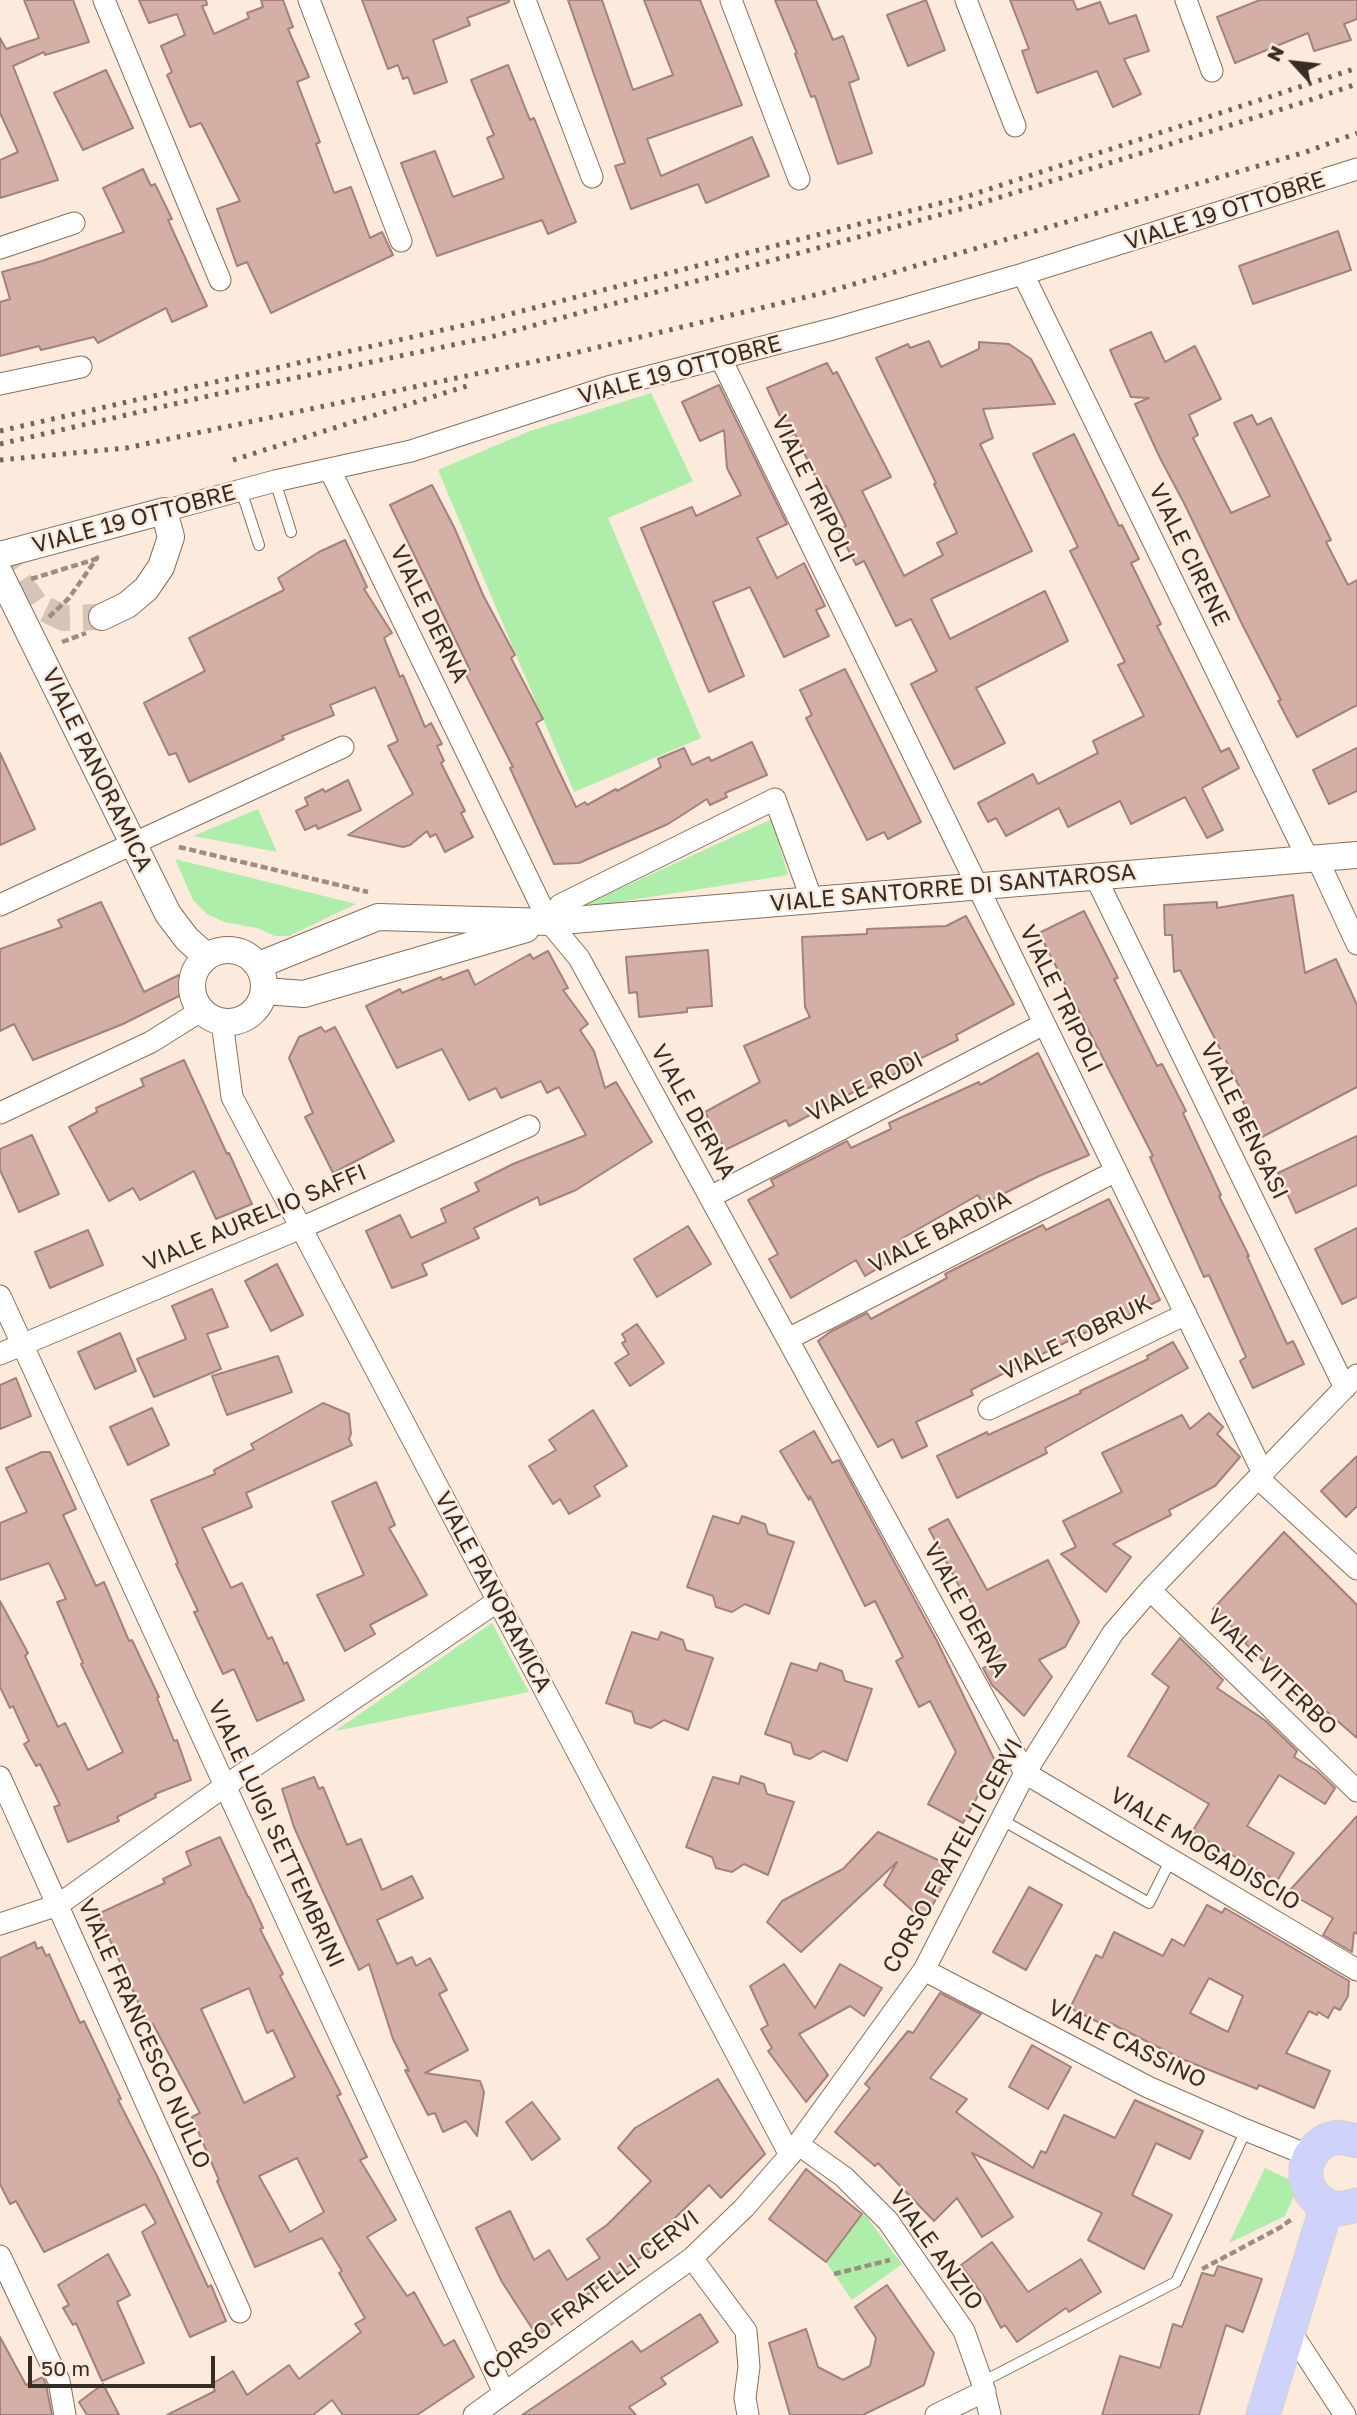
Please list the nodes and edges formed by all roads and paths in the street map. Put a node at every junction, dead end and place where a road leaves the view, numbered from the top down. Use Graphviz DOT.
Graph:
graph roads {
  1 [pos="104,0"];
  2 [pos="309,0"];
  3 [pos="525,0"];
  4 [pos="731,0"];
  5 [pos="965,0"];
  6 [pos="1186,0"];
  7 [pos="1212,71"];
  8 [pos="1015,126"];
  9 [pos="1357,169"];
  10 [pos="592,177"];
  11 [pos="799,179"];
  12 [pos="74,223"];
  13 [pos="401,241"];
  14 [pos="0,248"];
  15 [pos="1023,274"];
  16 [pos="220,280"];
  17 [pos="721,359"];
  18 [pos="81,367"];
  19 [pos="0,384"];
  20 [pos="330,470"];
  21 [pos="275,481"];
  22 [pos="242,490"];
  23 [pos="164,511"];
  24 [pos="90,531"];
  25 [pos="291,532"];
  26 [pos="258,545"];
  27 [pos="0,555"];
  28 [pos="97,558"];
  29 [pos="10,578"];
  30 [pos="102,617"];
  31 [pos="30,634"];
  32 [pos="343,747"];
  33 [pos="140,842"];
  34 [pos="1357,855"];
  35 [pos="1313,858"];
  36 [pos="1095,876"];
  37 [pos="977,886"];
  38 [pos="379,895"];
  39 [pos="812,900"];
  40 [pos="0,905"];
  41 [pos="549,922"];
  42 [pos="1357,944"];
  43 [pos="207,957"];
  44 [pos="262,978"];
  45 [pos="212,1016"];
  46 [pos="1044,1024"];
  47 [pos="0,1113"];
  48 [pos="529,1126"];
  49 [pos="1116,1171"];
  50 [pos="710,1197"];
  51 [pos="301,1228"];
  52 [pos="0,1296"];
  53 [pos="1186,1314"];
  54 [pos="788,1339"];
  55 [pos="22,1345"];
  56 [pos="0,1354"];
  57 [pos="1351,1382"];
  58 [pos="989,1409"];
  59 [pos="1261,1475"];
  60 [pos="1357,1569"];
  61 [pos="1150,1590"];
  62 [pos="498,1601"];
  63 [pos="1026,1773"];
  64 [pos="0,1777"];
  65 [pos="225,1786"];
  66 [pos="1357,1791"];
  67 [pos="1002,1820"];
  68 [pos="1171,1859"];
  69 [pos="58,1905"];
  70 [pos="0,1924"];
  71 [pos="924,1970"];
  72 [pos="1357,1970"];
  73 [pos="1246,2130"];
  74 [pos="1355,2131"];
  75 [pos="794,2150"];
  76 [pos="1310,2155"];
  77 [pos="1337,2208"];
  78 [pos="911,2254"];
  79 [pos="0,2256"];
  80 [pos="692,2258"];
  81 [pos="835,2274"];
  82 [pos="1176,2282"];
  83 [pos="240,2312"];
  84 [pos="1289,2329"];
  85 [pos="984,2386"];
  86 [pos="504,2393"];
  87 [pos="65,2415"];
  88 [pos="474,2415"];
  89 [pos="748,2415"];
  90 [pos="936,2415"];
  91 [pos="990,2415"];
  92 [pos="1263,2415"];
  93 [pos="1345,2415"];
  1 -- 16 [label="street"];
  2 -- 13 [label="street"];
  3 -- 10 [label="street"];
  4 -- 11 [label="street"];
  5 -- 8 [label="street"];
  6 -- 7 [label="street"];
  9 -- 15 [label="street, VIALE 19 OTTOBRE"];
  12 -- 14 [label="street"];
  15 -- 17 [label="street, VIALE 19 OTTOBRE"];
  15 -- 35 [label="street, VIALE CIRENE"];
  17 -- 20 [label="street, VIALE 19 OTTOBRE"];
  17 -- 37 [label="street, VIALE TRIPOLI"];
  18 -- 19 [label="street"];
  20 -- 21 [label="street, VIALE 19 OTTOBRE"];
  20 -- 41 [label="street, VIALE DERNA"];
  21 -- 22 [label="street, VIALE 19 OTTOBRE"];
  21 -- 25 [label="lane"];
  22 -- 23 [label="street, VIALE 19 OTTOBRE"];
  22 -- 26 [label="lane"];
  23 -- 24 [label="street, VIALE 19 OTTOBRE"];
  23 -- 30 [label="street"];
  24 -- 27 [label="street, VIALE 19 OTTOBRE"];
  24 -- 28 [label="path"];
  28 -- 29 [label="path"];
  28 -- 31 [label="path"];
  29 -- 31 [label="street, VIALE PANORAMICA"];
  31 -- 33 [label="street, VIALE PANORAMICA"];
  32 -- 33 [label="street"];
  33 -- 38 [label="path"];
  33 -- 40 [label="street"];
  33 -- 43 [label="street, VIALE PANORAMICA"];
  34 -- 35 [label="street, VIALE SANTORRE DI SANTAROSA"];
  35 -- 36 [label="street, VIALE SANTORRE DI SANTAROSA"];
  35 -- 42 [label="street, VIALE CIRENE"];
  36 -- 37 [label="street, VIALE SANTORRE DI SANTAROSA"];
  36 -- 57 [label="street, VIALE BENGASI"];
  37 -- 39 [label="street, VIALE SANTORRE DI SANTAROSA"];
  37 -- 46 [label="street, VIALE TRIPOLI"];
  39 -- 41 [label="street, VIALE SANTORRE DI SANTAROSA"];
  39 -- 41 [label="street"];
  41 -- 44 [label="street, VIALE SANTORRE DI SANTAROSA"];
  41 -- 44 [label="street, VIALE SANTORRE DI SANTAROSA"];
  41 -- 50 [label="street, VIALE DERNA"];
  43 -- 44 [label="street"];
  43 -- 45 [label="street"];
  44 -- 45 [label="street"];
  45 -- 47 [label="street"];
  45 -- 51 [label="street, VIALE PANORAMICA"];
  46 -- 49 [label="street, VIALE TRIPOLI"];
  46 -- 50 [label="street, VIALE RODI"];
  48 -- 51 [label="street, VIALE AURELIO SAFFI"];
  49 -- 53 [label="street, VIALE TRIPOLI"];
  49 -- 54 [label="street, VIALE BARDIA"];
  50 -- 54 [label="street, VIALE DERNA"];
  51 -- 55 [label="street, VIALE AURELIO SAFFI"];
  51 -- 62 [label="street, VIALE PANORAMICA"];
  52 -- 55 [label="street, VIALE LUIGI SETTEMBRINI"];
  53 -- 58 [label="street, VIALE TOBRUK"];
  53 -- 59 [label="street, VIALE TRIPOLI"];
  54 -- 63 [label="street, VIALE DERNA"];
  55 -- 56 [label="street, VIALE AURELIO SAFFI"];
  55 -- 65 [label="street, VIALE LUIGI SETTEMBRINI"];
  57 -- 59 [label="street, CORSO FRATELLI CERVI"];
  59 -- 60 [label="street"];
  59 -- 61 [label="street, CORSO FRATELLI CERVI"];
  61 -- 63 [label="street, CORSO FRATELLI CERVI"];
  61 -- 66 [label="street, VIALE VITERBO"];
  62 -- 65 [label="street"];
  62 -- 75 [label="street, VIALE PANORAMICA"];
  63 -- 67 [label="street, CORSO FRATELLI CERVI"];
  63 -- 68 [label="street, VIALE MOGADISCIO"];
  64 -- 69 [label="street, VIALE FRANCESCO NULLO"];
  65 -- 69 [label="street"];
  65 -- 86 [label="street, VIALE LUIGI SETTEMBRINI"];
  67 -- 68 [label="lane"];
  67 -- 71 [label="street, CORSO FRATELLI CERVI"];
  68 -- 72 [label="street, VIALE MOGADISCIO"];
  69 -- 70 [label="street"];
  69 -- 83 [label="street, VIALE FRANCESCO NULLO"];
  71 -- 73 [label="street, VIALE CASSINO"];
  71 -- 75 [label="street, CORSO FRATELLI CERVI"];
  73 -- 76 [label="street, VIALE CASSINO"];
  73 -- 82 [label="lane"];
  74 -- 76 [label="main road"];
  75 -- 78 [label="street, VIALE ANZIO"];
  75 -- 80 [label="street, CORSO FRATELLI CERVI"];
  76 -- 77 [label="main road"];
  77 -- 82 [label="path"];
  77 -- 84 [label="main road"];
  78 -- 81 [label="path"];
  78 -- 85 [label="street, VIALE ANZIO"];
  79 -- 87 [label="street"];
  80 -- 86 [label="street, CORSO FRATELLI CERVI"];
  80 -- 89 [label="street"];
  82 -- 85 [label="lane"];
  84 -- 92 [label="main road"];
  84 -- 93 [label="street"];
  85 -- 90 [label="street"];
  85 -- 91 [label="street, VIALE ANZIO"];
  86 -- 88 [label="street, CORSO FRATELLI CERVI"];
}
